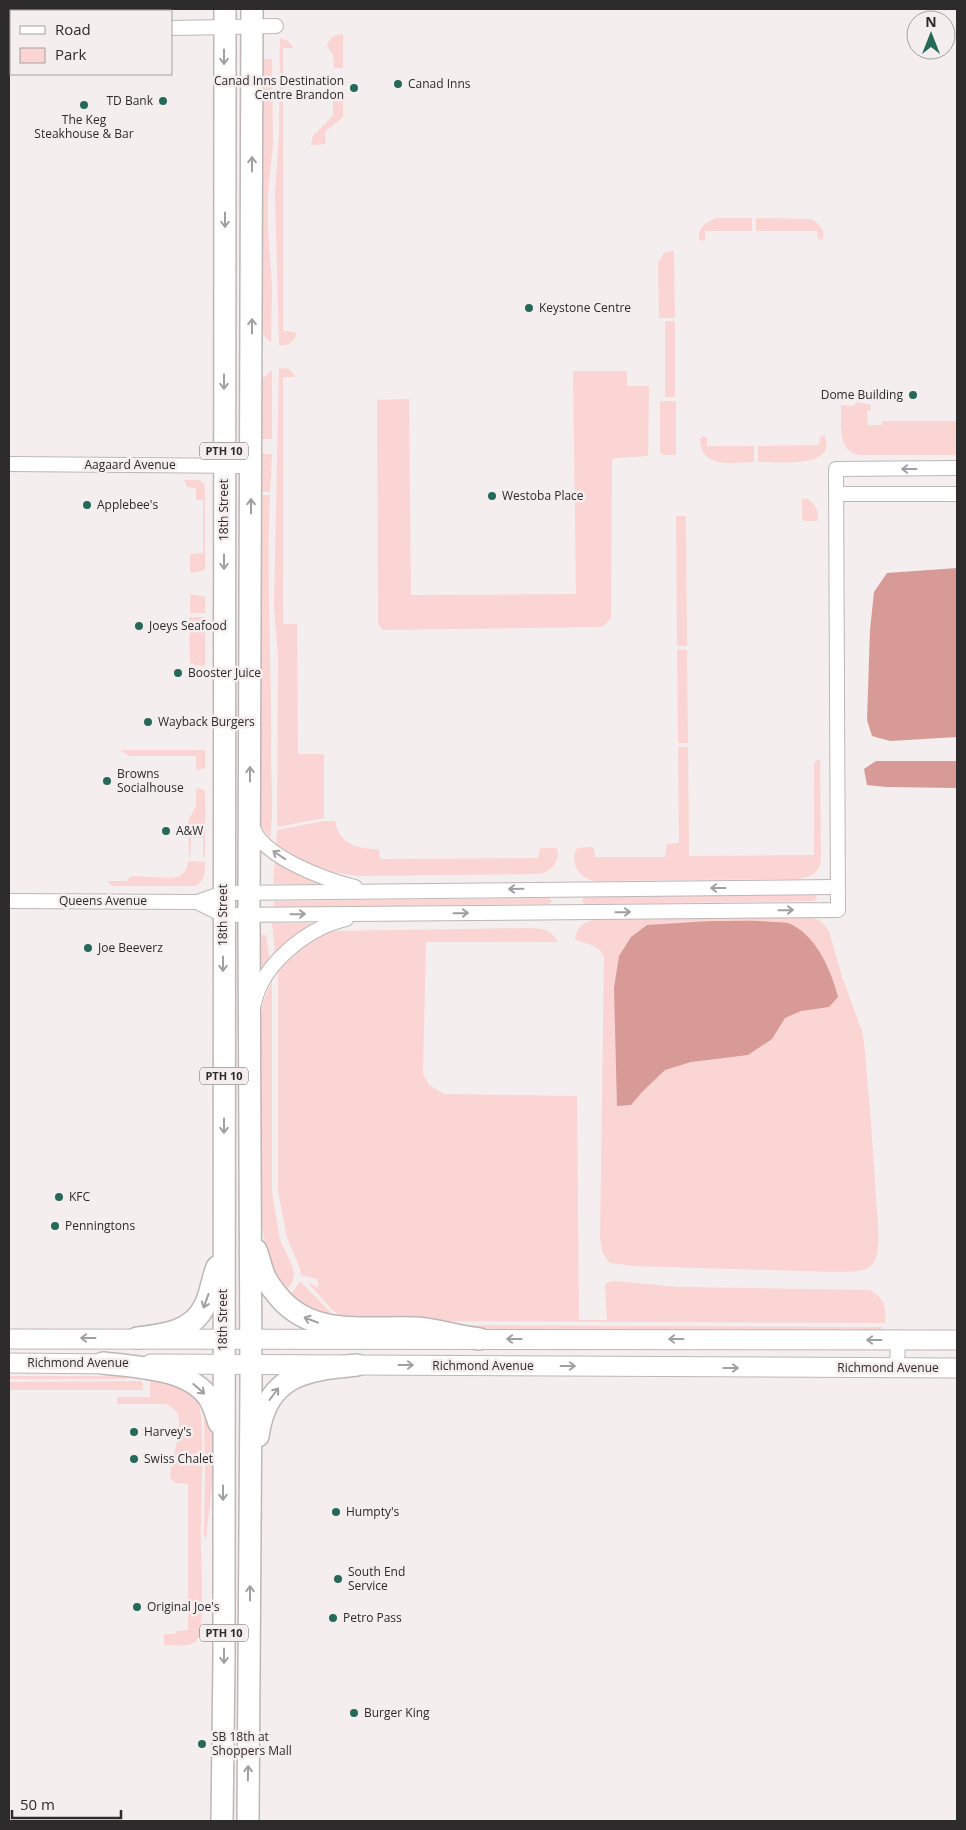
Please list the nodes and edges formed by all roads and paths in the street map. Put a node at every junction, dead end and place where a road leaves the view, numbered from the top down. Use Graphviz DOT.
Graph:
graph roads {
  1 [pos="225,18"];
  2 [pos="252,18"];
  3 [pos="276,26"];
  4 [pos="172,28"];
  5 [pos="9,464"];
  6 [pos="224,466"];
  7 [pos="251,466"];
  8 [pos="957,468"];
  9 [pos="837,494"];
  10 [pos="957,494"];
  11 [pos="250,808"];
  12 [pos="837,887"];
  13 [pos="373,891"];
  14 [pos="249,892"];
  15 [pos="223,893"];
  16 [pos="9,901"];
  17 [pos="198,902"];
  18 [pos="377,914"];
  19 [pos="223,915"];
  20 [pos="249,915"];
  21 [pos="250,1035"];
  22 [pos="250,1217"];
  23 [pos="224,1238"];
  24 [pos="137,1338"];
  25 [pos="9,1339"];
  26 [pos="223,1339"];
  27 [pos="250,1339"];
  28 [pos="480,1339"];
  29 [pos="898,1340"];
  30 [pos="957,1340"];
  31 [pos="9,1363"];
  32 [pos="103,1363"];
  33 [pos="223,1364"];
  34 [pos="250,1365"];
  35 [pos="357,1365"];
  36 [pos="898,1368"];
  37 [pos="957,1368"];
  38 [pos="223,1444"];
  39 [pos="250,1490"];
  40 [pos="222,1821"];
  41 [pos="248,1821"];
  1 -- 2 [label="street"];
  1 -- 4 [label="street"];
  1 -- 6 [label="main road, 18th Street / PTH 10, one-way"];
  2 -- 3 [label="street"];
  7 -- 2 [label="main road, PTH 10, one-way"];
  5 -- 6 [label="street, Aagaard Avenue"];
  6 -- 7 [label="street, Aagaard Avenue"];
  6 -- 15 [label="main road, 18th Street / PTH 10, one-way"];
  11 -- 7 [label="main road, PTH 10, one-way"];
  8 -- 9 [label="street, one-way"];
  9 -- 10 [label="street"];
  9 -- 12 [label="street"];
  13 -- 11 [label="street, one-way"];
  11 -- 14 [label="main road, PTH 10"];
  12 -- 13 [label="street, one-way"];
  18 -- 12 [label="street, one-way"];
  13 -- 14 [label="street"];
  14 -- 15 [label="street"];
  14 -- 20 [label="main road, PTH 10"];
  15 -- 17 [label="street"];
  15 -- 19 [label="main road, 18th Street / PTH 10"];
  16 -- 17 [label="street, Queens Avenue"];
  17 -- 19 [label="street"];
  20 -- 18 [label="street, one-way"];
  18 -- 21 [label="street"];
  19 -- 20 [label="street"];
  19 -- 23 [label="main road, 18th Street / PTH 10, one-way"];
  20 -- 21 [label="main road, PTH 10"];
  21 -- 22 [label="main road, PTH 10"];
  22 -- 27 [label="main road, PTH 10"];
  28 -- 22 [label="main road, one-way"];
  23 -- 24 [label="main road, one-way"];
  23 -- 26 [label="main road, 18th Street / PTH 10"];
  24 -- 25 [label="main road, Richmond Avenue, one-way"];
  24 -- 26 [label="main road, Richmond Avenue"];
  26 -- 27 [label="main road, Richmond Avenue"];
  26 -- 33 [label="main road, 18th Street / PTH 10"];
  27 -- 28 [label="main road, Richmond Avenue"];
  27 -- 34 [label="main road, PTH 10"];
  29 -- 28 [label="main road, Richmond Avenue, one-way"];
  29 -- 30 [label="main road, Richmond Avenue"];
  29 -- 36 [label="street"];
  31 -- 32 [label="main road, Richmond Avenue"];
  32 -- 33 [label="main road, Richmond Avenue"];
  32 -- 38 [label="main road, one-way"];
  33 -- 34 [label="main road, Richmond Avenue"];
  33 -- 38 [label="main road, 18th Street / PTH 10"];
  34 -- 35 [label="main road, Richmond Avenue"];
  34 -- 39 [label="main road, PTH 10"];
  35 -- 36 [label="main road, Richmond Avenue, one-way"];
  39 -- 35 [label="main road, one-way"];
  36 -- 37 [label="main road, Richmond Avenue"];
  38 -- 40 [label="main road, 18th Street / PTH 10, one-way"];
  41 -- 39 [label="main road, PTH 10, one-way"];
}
